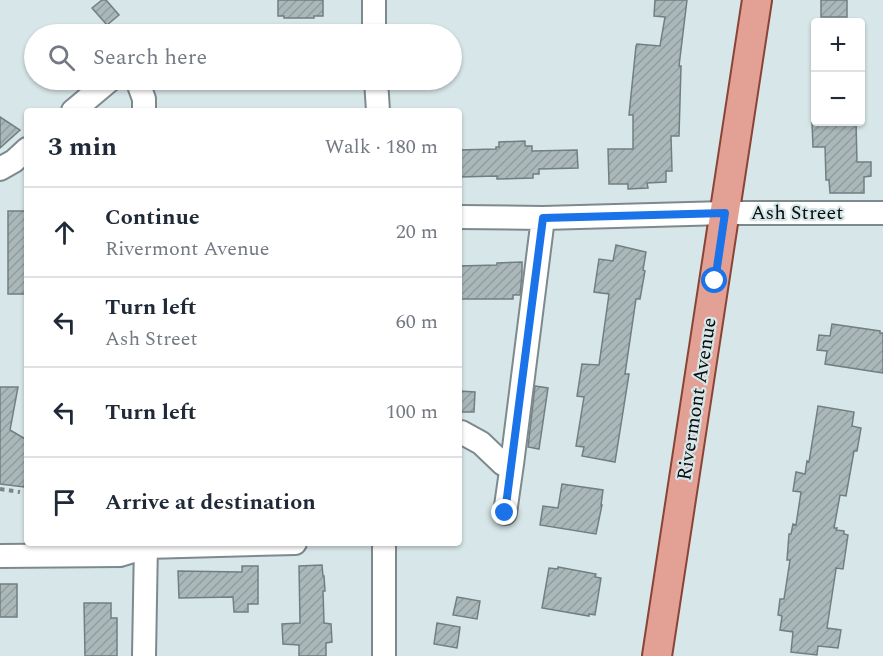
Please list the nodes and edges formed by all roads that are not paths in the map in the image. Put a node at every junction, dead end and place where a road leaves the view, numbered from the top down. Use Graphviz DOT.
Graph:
graph roads {
  1 [pos="374,0"];
  2 [pos="757,0"];
  3 [pos="374,24"];
  4 [pos="98,90"];
  5 [pos="141,90"];
  6 [pos="377,90"];
  7 [pos="77,108"];
  8 [pos="144,108"];
  9 [pos="378,108"];
  10 [pos="24,152"];
  11 [pos="0,169"];
  12 [pos="725,213"];
  13 [pos="883,213"];
  14 [pos="462,217"];
  15 [pos="543,218"];
  16 [pos="462,433"];
  17 [pos="512,464"];
  18 [pos="505,513"];
  19 [pos="143,546"];
  20 [pos="146,546"];
  21 [pos="384,546"];
  22 [pos="0,556"];
  23 [pos="144,656"];
  24 [pos="384,656"];
  25 [pos="657,656"];
  1 -- 3 [label="street"];
  2 -- 12 [label="main road, Rivermont Avenue"];
  4 -- 7 [label="street"];
  5 -- 8 [label="street"];
  6 -- 9 [label="street"];
  10 -- 11 [label="street"];
  12 -- 13 [label="street, Ash Street"];
  12 -- 15 [label="street, Ash Street"];
  12 -- 25 [label="main road, Rivermont Avenue"];
  14 -- 15 [label="street, Ash Street"];
  15 -- 17 [label="street"];
  16 -- 17 [label="street"];
  17 -- 18 [label="street"];
  19 -- 22 [label="street"];
  20 -- 23 [label="street"];
  21 -- 24 [label="street"];
}
